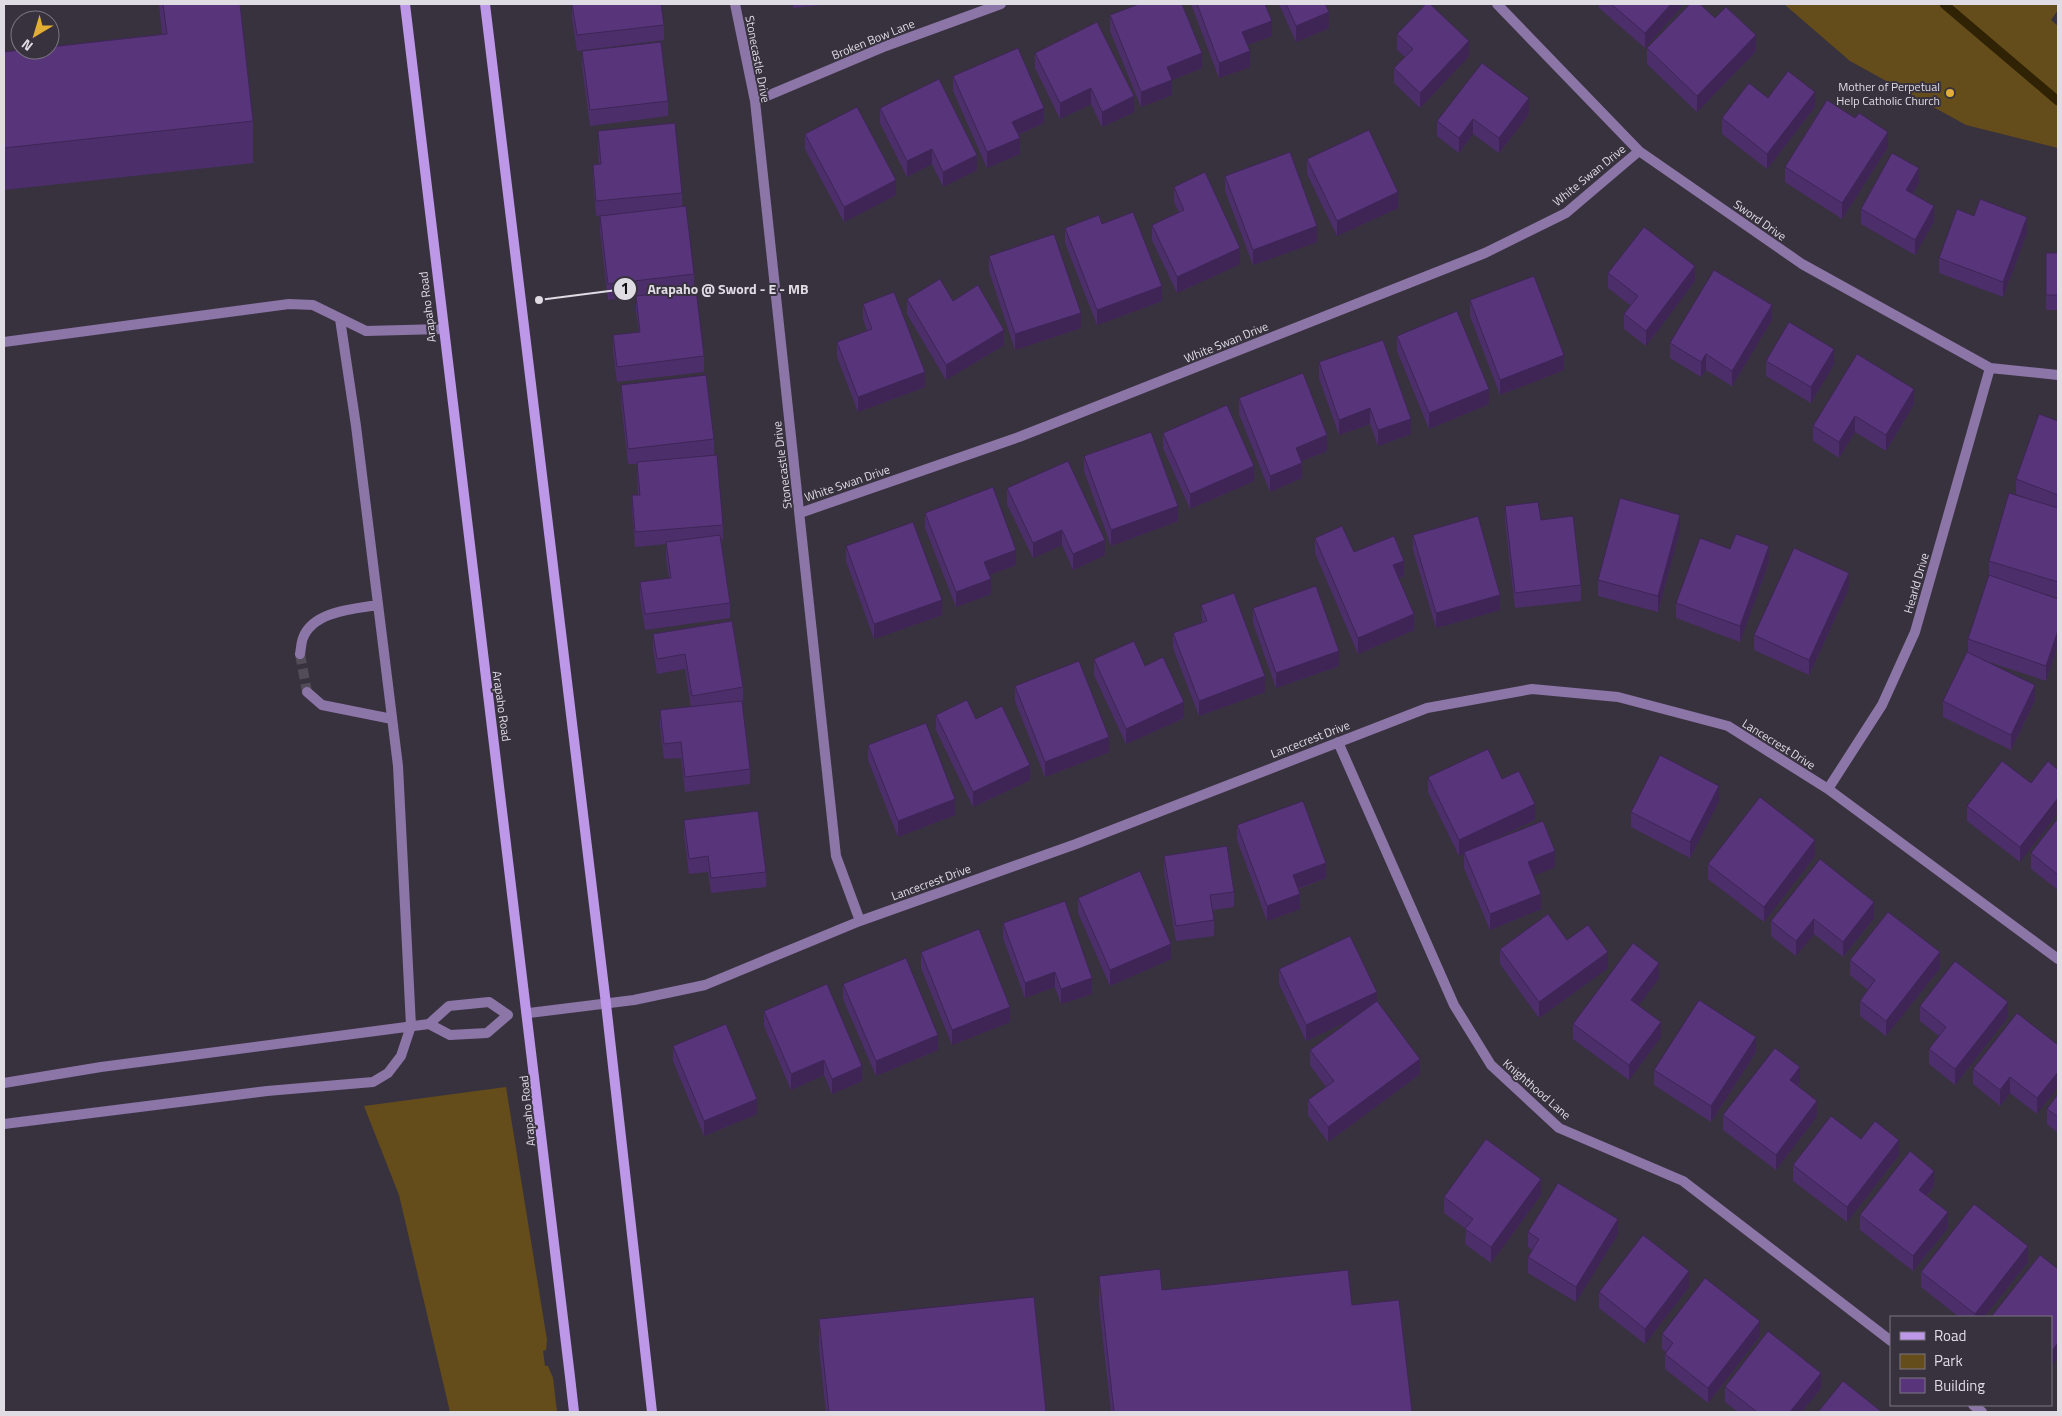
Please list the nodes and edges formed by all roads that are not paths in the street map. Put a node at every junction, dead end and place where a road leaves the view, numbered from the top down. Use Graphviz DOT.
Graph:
graph roads {
  1 [pos="405,4"];
  2 [pos="485,4"];
  3 [pos="735,4"];
  4 [pos="1001,4"];
  5 [pos="1497,4"];
  6 [pos="754,101"];
  7 [pos="1639,151"];
  8 [pos="340,319"];
  9 [pos="442,329"];
  10 [pos="4,342"];
  11 [pos="1990,368"];
  12 [pos="2058,374"];
  13 [pos="800,513"];
  14 [pos="378,605"];
  15 [pos="300,654"];
  16 [pos="307,692"];
  17 [pos="392,718"];
  18 [pos="1338,742"];
  19 [pos="1828,789"];
  20 [pos="860,921"];
  21 [pos="2058,959"];
  22 [pos="606,1004"];
  23 [pos="529,1013"];
  24 [pos="429,1024"];
  25 [pos="411,1026"];
  26 [pos="4,1083"];
  27 [pos="4,1124"];
  28 [pos="1890,1340"];
  29 [pos="574,1412"];
  30 [pos="652,1412"];
  1 -- 9 [label="main road, Arapaho Road"];
  2 -- 22 [label="main road"];
  3 -- 6 [label="street, Stonecastle Drive"];
  4 -- 6 [label="street, Broken Bow Lane"];
  5 -- 7 [label="street, Sword Drive"];
  6 -- 13 [label="street, Stonecastle Drive"];
  7 -- 11 [label="street, Sword Drive"];
  7 -- 13 [label="street, White Swan Drive"];
  8 -- 9 [label="street"];
  8 -- 10 [label="street"];
  8 -- 14 [label="street"];
  9 -- 23 [label="main road, Arapaho Road"];
  11 -- 12 [label="street, Sword Drive"];
  11 -- 19 [label="street, Hearld Drive"];
  13 -- 20 [label="street, Stonecastle Drive"];
  14 -- 15 [label="street"];
  14 -- 17 [label="street"];
  16 -- 17 [label="street"];
  17 -- 25 [label="street"];
  18 -- 19 [label="street, Lancecrest Drive"];
  18 -- 20 [label="street, Lancecrest Drive"];
  18 -- 28 [label="street, Knighthood Lane"];
  19 -- 21 [label="street, Lancecrest Drive"];
  20 -- 22 [label="street, Lancecrest Drive"];
  22 -- 23 [label="street, Lancecrest Drive"];
  22 -- 30 [label="main road"];
  23 -- 29 [label="main road, Arapaho Road"];
  24 -- 24 [label="street"];
  24 -- 25 [label="street"];
  25 -- 26 [label="street"];
  25 -- 27 [label="street"];
}
